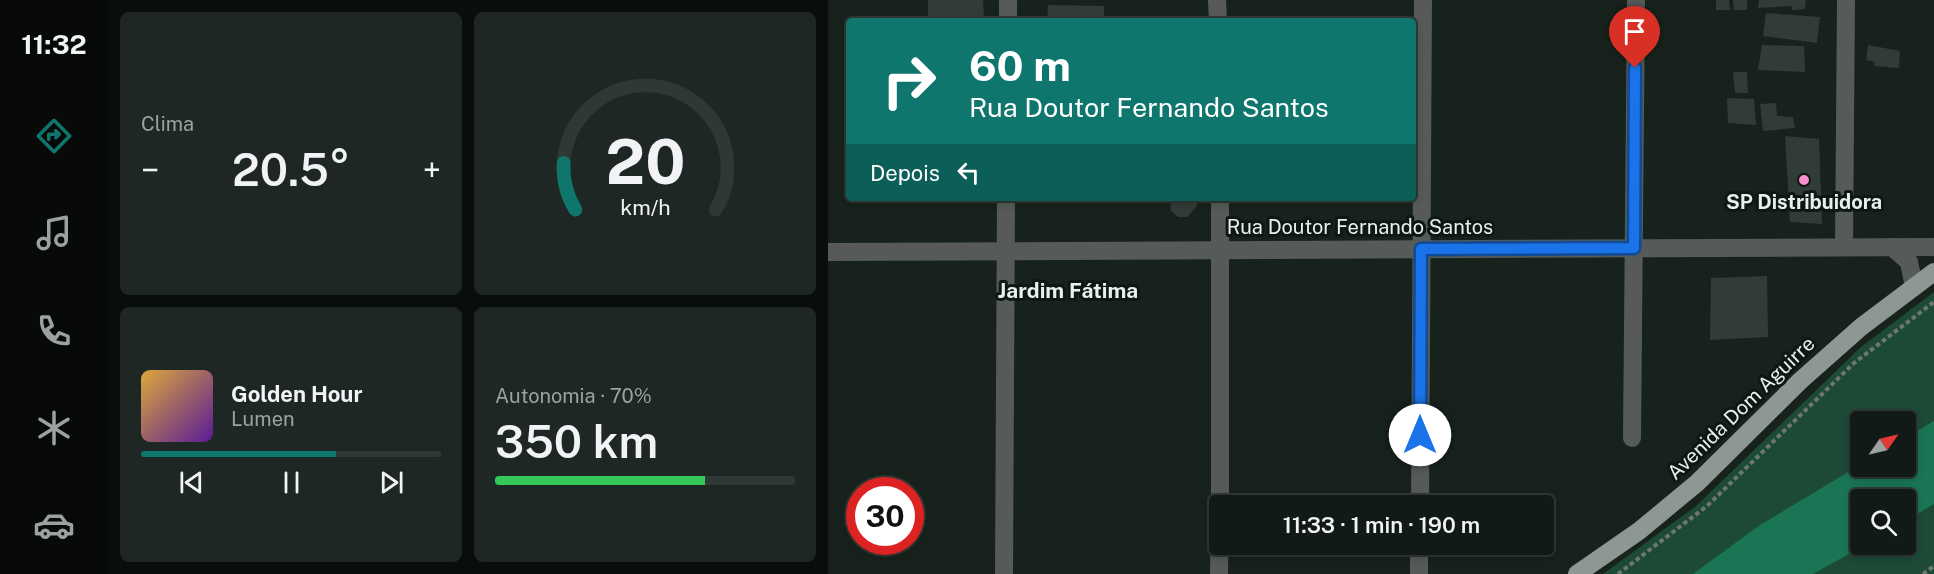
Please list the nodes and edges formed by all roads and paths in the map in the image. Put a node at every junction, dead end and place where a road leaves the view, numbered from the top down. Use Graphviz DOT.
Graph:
graph roads {
  1 [pos="1008,0"];
  2 [pos="1217,0"];
  3 [pos="1423,0"];
  4 [pos="1636,0"];
  5 [pos="1846,0"];
  6 [pos="1008,18"];
  7 [pos="1218,18"];
  8 [pos="1006,201"];
  9 [pos="1220,201"];
  10 [pos="1844,247"];
  11 [pos="1892,247"];
  12 [pos="1934,247"];
  13 [pos="1634,248"];
  14 [pos="1421,249"];
  15 [pos="1220,250"];
  16 [pos="1006,251"];
  17 [pos="828,252"];
  18 [pos="1934,272"];
  19 [pos="1914,287"];
  20 [pos="1934,302"];
  21 [pos="1632,438"];
  22 [pos="1220,495"];
  23 [pos="1420,495"];
  24 [pos="1219,555"];
  25 [pos="1419,555"];
  26 [pos="1934,566"];
  27 [pos="1004,574"];
  28 [pos="1219,574"];
  29 [pos="1419,574"];
  30 [pos="1577,574"];
  31 [pos="1618,574"];
  32 [pos="1923,574"];
  1 -- 6 [label="street"];
  2 -- 7 [label="street"];
  3 -- 14 [label="street"];
  4 -- 13 [label="street"];
  5 -- 10 [label="street"];
  8 -- 16 [label="street"];
  9 -- 15 [label="street"];
  10 -- 11 [label="street, Rua Doutor Fernando Santos"];
  10 -- 13 [label="street, Rua Doutor Fernando Santos"];
  11 -- 12 [label="street, Rua Doutor Fernando Santos"];
  11 -- 19 [label="street"];
  13 -- 14 [label="street, Rua Doutor Fernando Santos"];
  13 -- 21 [label="street"];
  14 -- 15 [label="street, Rua Doutor Fernando Santos"];
  14 -- 23 [label="street"];
  15 -- 16 [label="street, Rua Doutor Fernando Santos"];
  15 -- 22 [label="street"];
  16 -- 17 [label="street, Rua Doutor Fernando Santos"];
  16 -- 27 [label="street"];
  18 -- 19 [label="main road, Avenida Dom Aguirre"];
  19 -- 30 [label="main road, Avenida Dom Aguirre"];
  20 -- 31 [label="path"];
  24 -- 28 [label="street"];
  25 -- 29 [label="street"];
  26 -- 32 [label="path"];
}
